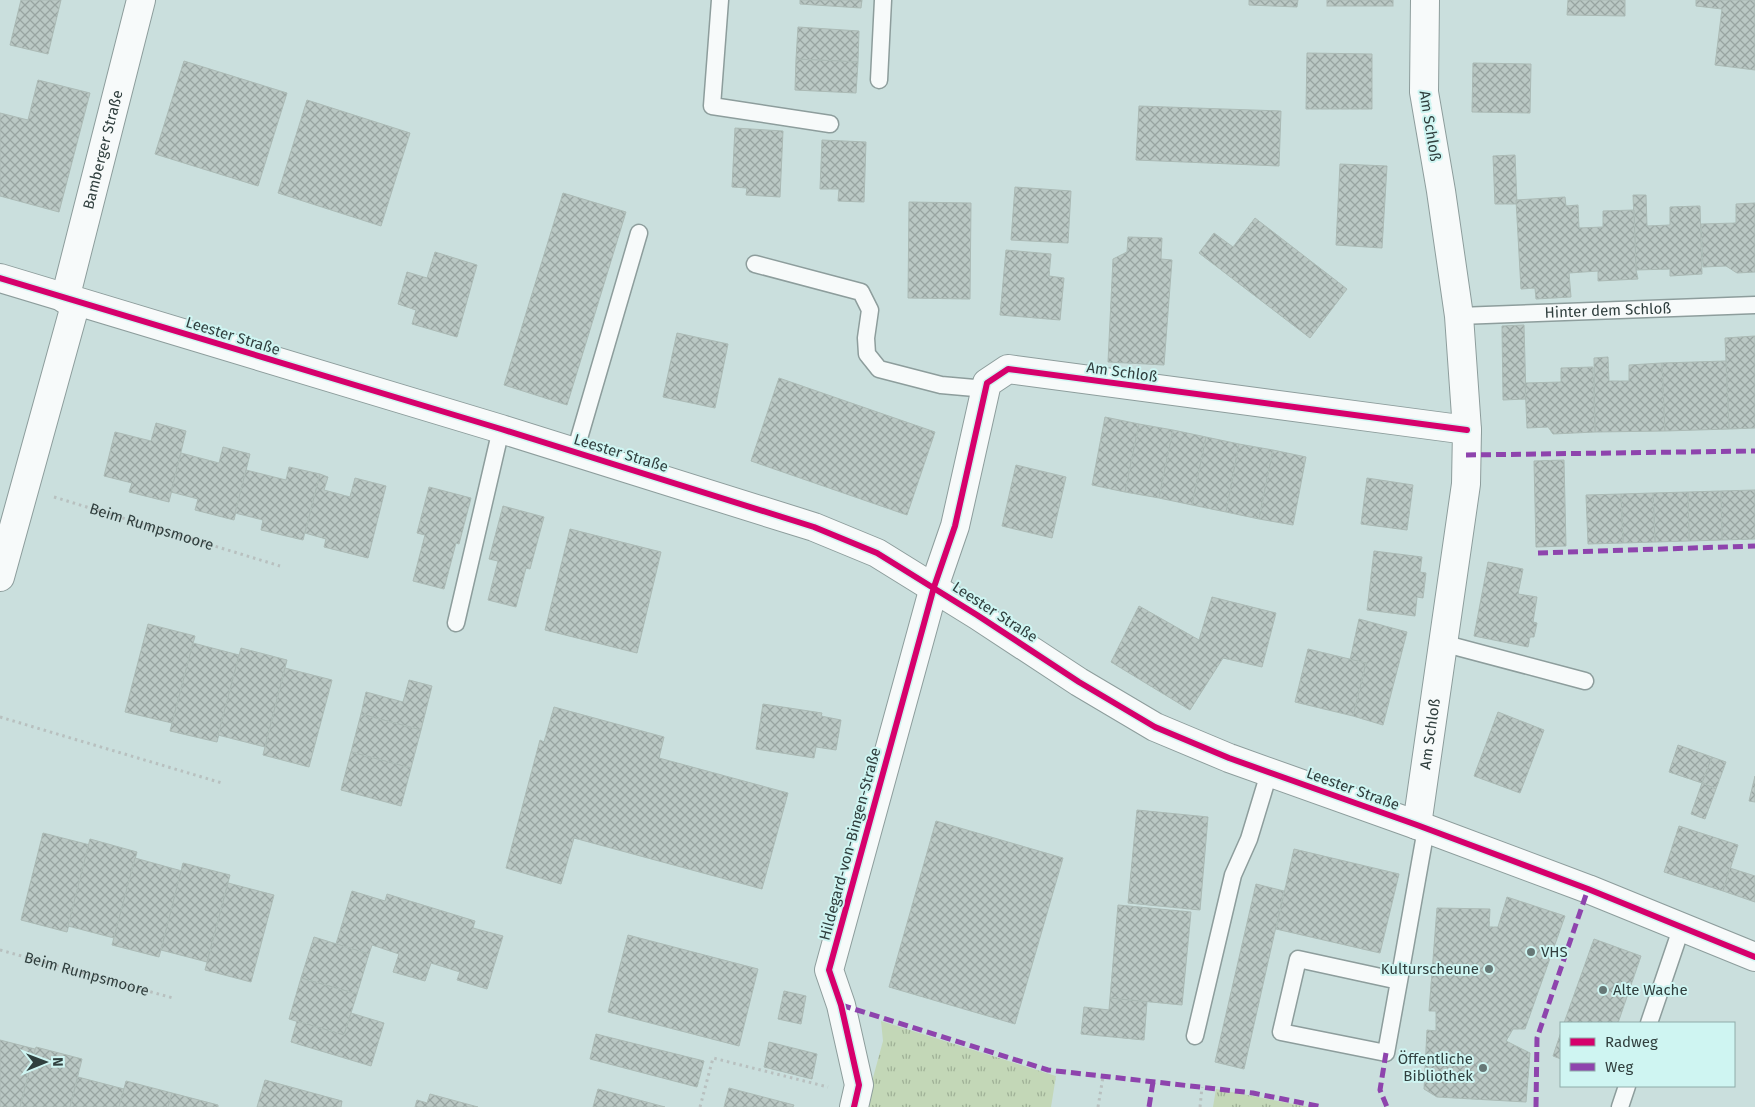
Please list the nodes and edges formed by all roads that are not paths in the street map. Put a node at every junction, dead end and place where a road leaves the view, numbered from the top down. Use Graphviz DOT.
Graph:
graph roads {
  1 [pos="141,0"];
  2 [pos="720,0"];
  3 [pos="883,0"];
  4 [pos="1425,0"];
  5 [pos="879,80"];
  6 [pos="830,124"];
  7 [pos="639,233"];
  8 [pos="754,264"];
  9 [pos="0,278"];
  10 [pos="70,300"];
  11 [pos="1755,306"];
  12 [pos="1459,316"];
  13 [pos="986,390"];
  14 [pos="501,428"];
  15 [pos="1467,430"];
  16 [pos="575,452"];
  17 [pos="0,577"];
  18 [pos="934,587"];
  19 [pos="456,623"];
  20 [pos="1442,643"];
  21 [pos="1585,681"];
  22 [pos="1269,772"];
  23 [pos="1421,827"];
  24 [pos="1682,926"];
  25 [pos="1755,957"];
  26 [pos="1399,981"];
  27 [pos="1649,1022"];
  28 [pos="1195,1036"];
  29 [pos="1627,1087"];
  30 [pos="856,1101"];
  31 [pos="1620,1107"];
  1 -- 10 [label="street, Bamberger Straße"];
  2 -- 6 [label="lane"];
  3 -- 5 [label="lane"];
  4 -- 12 [label="street, Am Schloß"];
  7 -- 16 [label="lane"];
  8 -- 13 [label="lane"];
  9 -- 10 [label="street, Leester Straße"];
  10 -- 14 [label="street, Leester Straße"];
  10 -- 17 [label="street"];
  11 -- 12 [label="lane, Hinter dem Schloß"];
  12 -- 15 [label="street, Am Schloß"];
  13 -- 15 [label="street, Am Schloß"];
  13 -- 18 [label="street"];
  14 -- 16 [label="street, Leester Straße"];
  14 -- 19 [label="lane"];
  15 -- 20 [label="street, Am Schloß"];
  16 -- 18 [label="street, Leester Straße"];
  18 -- 22 [label="street, Leester Straße"];
  18 -- 30 [label="street, Hildegard-von-Bingen-Straße"];
  20 -- 21 [label="lane"];
  20 -- 23 [label="street, Am Schloß"];
  22 -- 23 [label="street, Leester Straße"];
  22 -- 28 [label="lane"];
  23 -- 24 [label="street, Leester Straße"];
  23 -- 26 [label="lane"];
  24 -- 25 [label="street, Leester Straße"];
  24 -- 27 [label="lane"];
  26 -- 26 [label="lane"];
  29 -- 31 [label="lane"];
}
